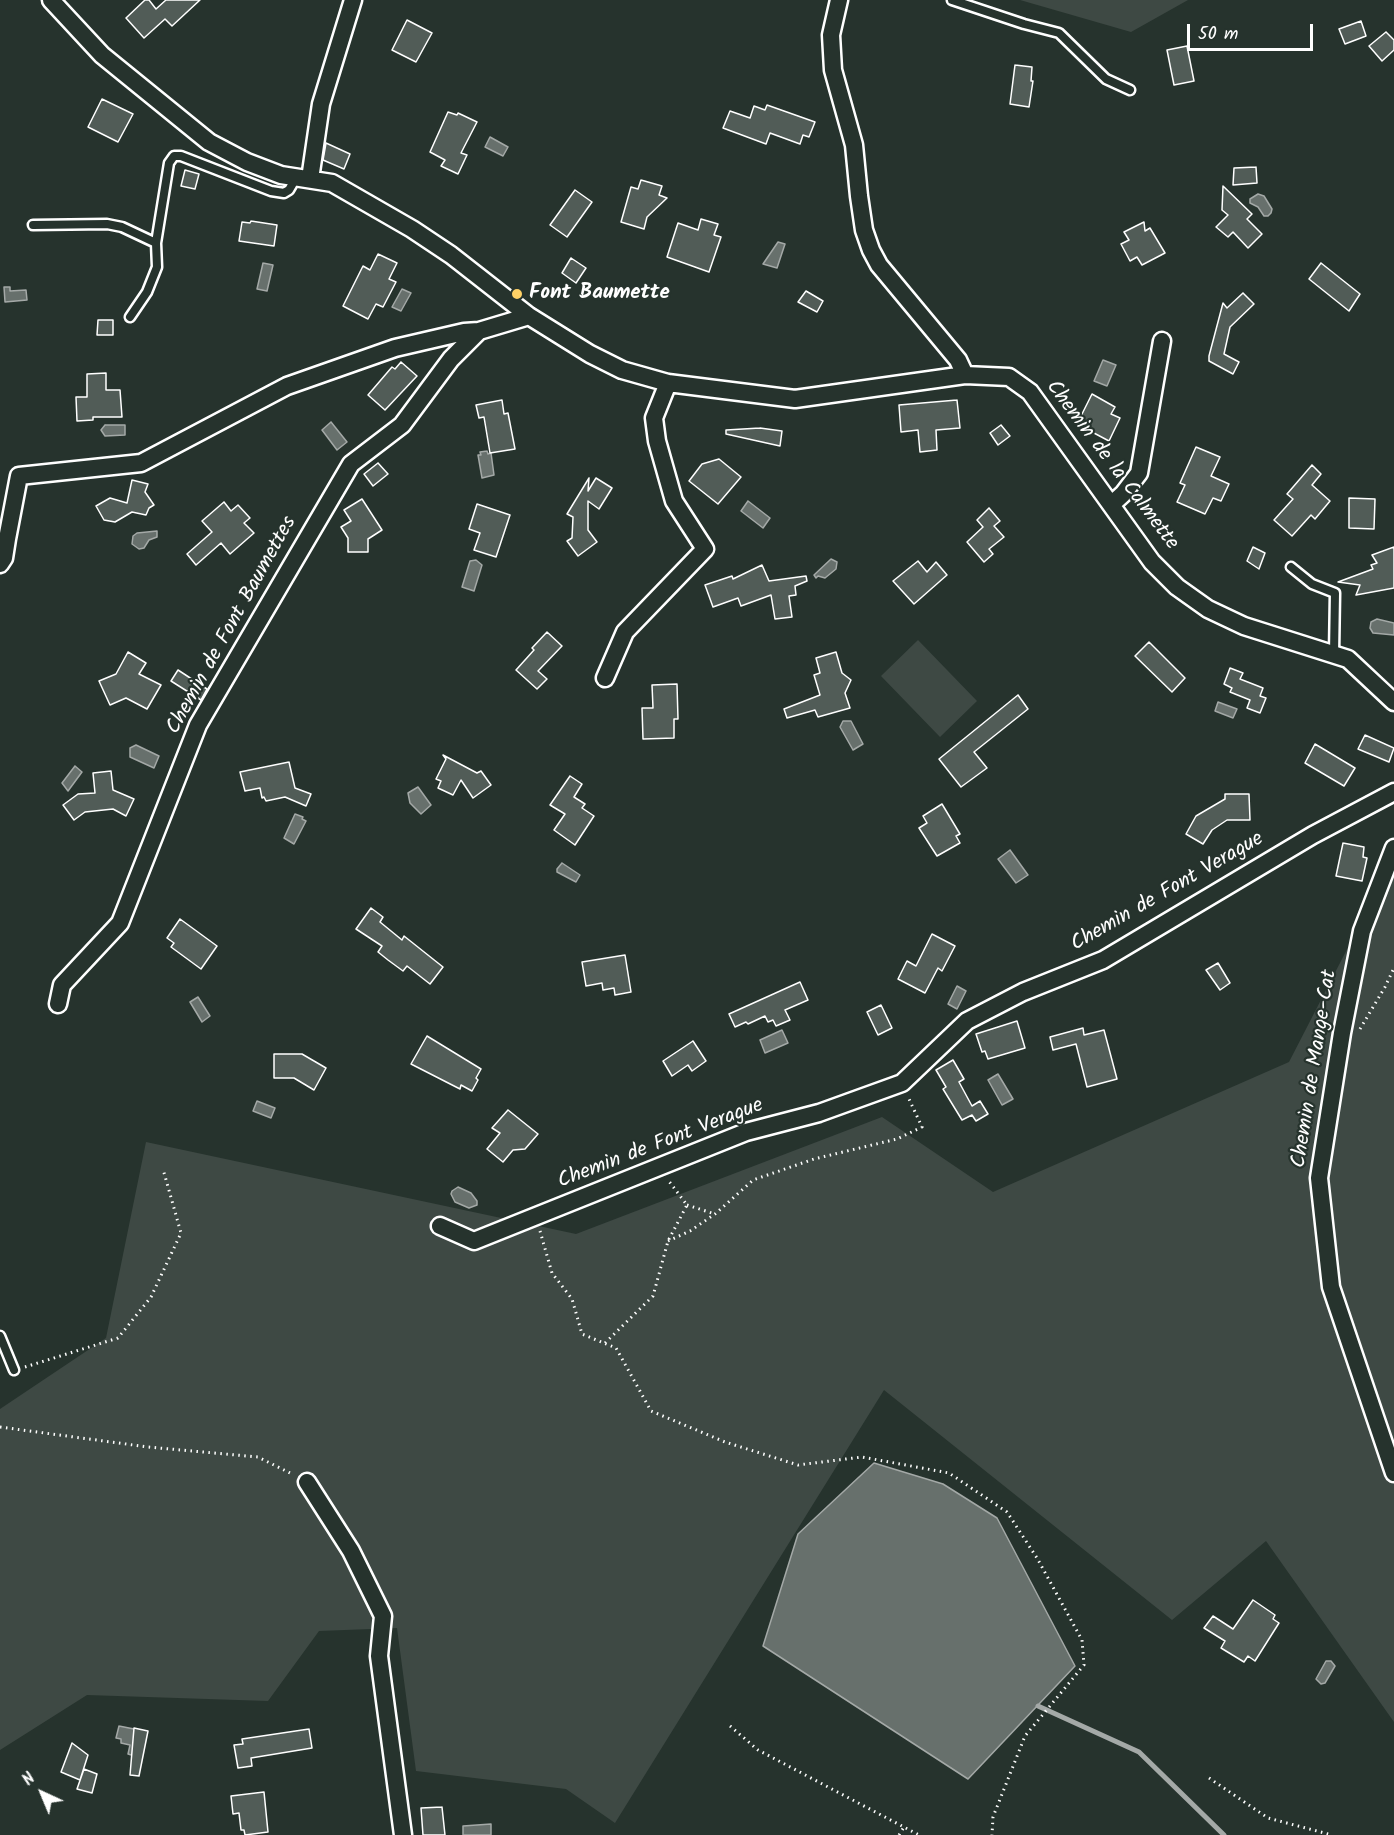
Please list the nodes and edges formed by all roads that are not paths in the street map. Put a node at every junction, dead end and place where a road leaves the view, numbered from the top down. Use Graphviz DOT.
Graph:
graph roads {
  1 [pos="51,0"];
  2 [pos="353,0"];
  3 [pos="839,0"];
  4 [pos="952,0"];
  5 [pos="1130,90"];
  6 [pos="303,178"];
  7 [pos="33,225"];
  8 [pos="156,243"];
  9 [pos="529,316"];
  10 [pos="130,317"];
  11 [pos="479,331"];
  12 [pos="1162,341"];
  13 [pos="965,375"];
  14 [pos="668,382"];
  15 [pos="1111,505"];
  16 [pos="3,541"];
  17 [pos="0,564"];
  18 [pos="1291,567"];
  19 [pos="1334,654"];
  20 [pos="605,678"];
  21 [pos="1394,702"];
  22 [pos="1394,792"];
  23 [pos="1394,848"];
  24 [pos="57,1004"];
  25 [pos="440,1226"];
  26 [pos="0,1336"];
  27 [pos="14,1370"];
  28 [pos="1394,1473"];
  29 [pos="307,1482"];
  30 [pos="403,1835"];
  1 -- 6 [label="street, Chemin de la Calmette"];
  2 -- 6 [label="street"];
  3 -- 13 [label="street"];
  4 -- 5 [label="lane"];
  6 -- 8 [label="lane"];
  6 -- 9 [label="street, Chemin de la Calmette"];
  7 -- 8 [label="lane"];
  8 -- 10 [label="lane"];
  9 -- 11 [label="street"];
  9 -- 14 [label="street, Chemin de la Calmette"];
  11 -- 16 [label="street"];
  11 -- 24 [label="street, Chemin de Font Baumettes"];
  12 -- 15 [label="street"];
  13 -- 14 [label="street, Chemin de la Calmette"];
  13 -- 15 [label="street, Chemin de la Calmette"];
  14 -- 20 [label="street"];
  15 -- 19 [label="street, Chemin de la Calmette"];
  16 -- 17 [label="street"];
  18 -- 19 [label="lane"];
  19 -- 21 [label="street, Chemin de la Calmette"];
  22 -- 25 [label="street, Chemin de Font Verague"];
  23 -- 28 [label="street, Chemin de Mange-Cat"];
  26 -- 27 [label="lane"];
  29 -- 30 [label="street"];
}
